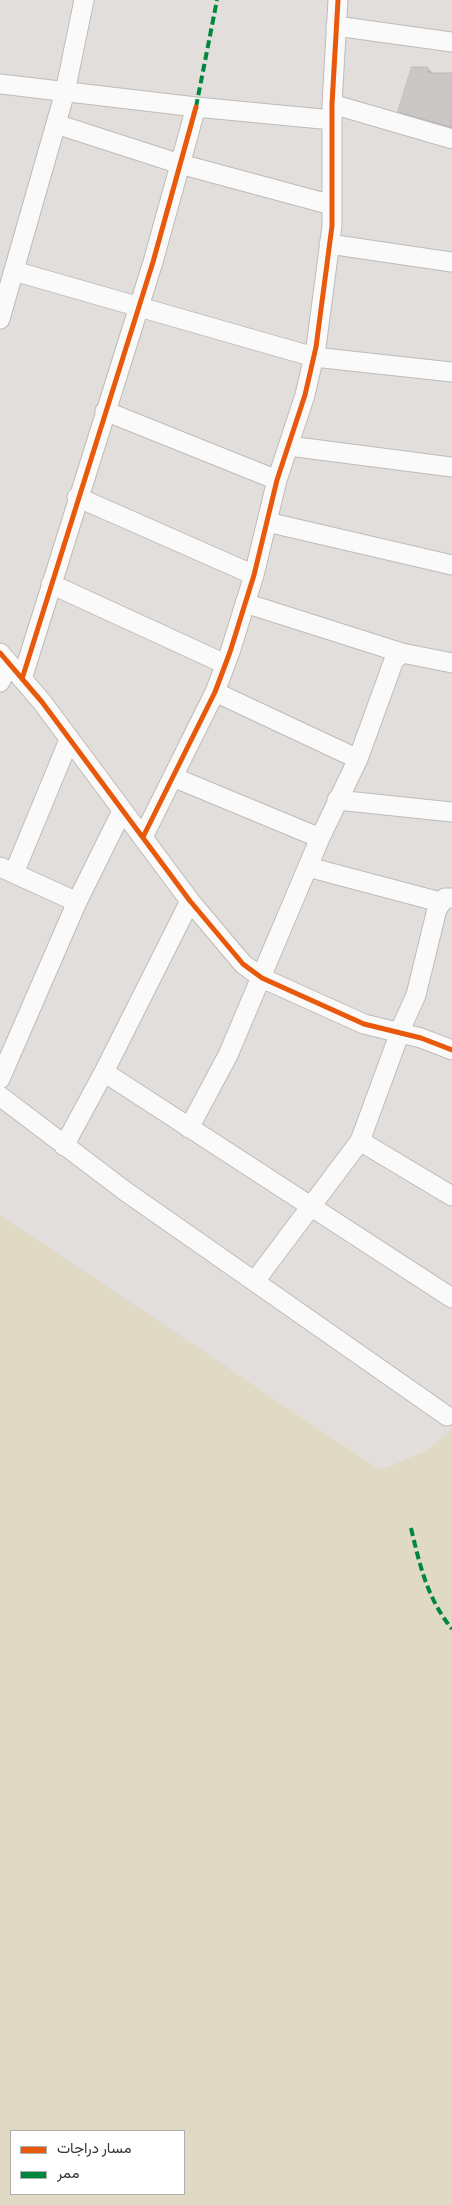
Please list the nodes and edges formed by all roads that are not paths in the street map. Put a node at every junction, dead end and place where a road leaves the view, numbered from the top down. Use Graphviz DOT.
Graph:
graph roads {
  1 [pos="84,0"];
  2 [pos="338,0"];
  3 [pos="336,26"];
  4 [pos="452,42"];
  5 [pos="0,84"];
  6 [pos="65,92"];
  7 [pos="196,107"];
  8 [pos="332,112"];
  9 [pos="56,124"];
  10 [pos="452,139"];
  11 [pos="180,164"];
  12 [pos="332,205"];
  13 [pos="329,244"];
  14 [pos="452,262"];
  15 [pos="14,271"];
  16 [pos="138,307"];
  17 [pos="0,319"];
  18 [pos="314,357"];
  19 [pos="452,372"];
  20 [pos="105,411"];
  21 [pos="289,446"];
  22 [pos="452,467"];
  23 [pos="277,480"];
  24 [pos="77,497"];
  25 [pos="267,522"];
  26 [pos="452,565"];
  27 [pos="254,575"];
  28 [pos="51,584"];
  29 [pos="245,603"];
  30 [pos="402,653"];
  31 [pos="5,658"];
  32 [pos="452,663"];
  33 [pos="225,664"];
  34 [pos="22,679"];
  35 [pos="0,682"];
  36 [pos="215,692"];
  37 [pos="69,740"];
  38 [pos="358,759"];
  39 [pos="173,777"];
  40 [pos="337,800"];
  41 [pos="122,811"];
  42 [pos="452,812"];
  43 [pos="143,837"];
  44 [pos="320,838"];
  45 [pos="308,867"];
  46 [pos="7,870"];
  47 [pos="446,900"];
  48 [pos="190,901"];
  49 [pos="77,902"];
  50 [pos="262,978"];
  51 [pos="399,1034"];
  52 [pos="452,1050"];
  53 [pos="104,1072"];
  54 [pos="0,1079"];
  55 [pos="0,1096"];
  56 [pos="189,1128"];
  57 [pos="360,1141"];
  58 [pos="64,1146"];
  59 [pos="452,1196"];
  60 [pos="310,1206"];
  61 [pos="255,1281"];
  62 [pos="452,1298"];
  63 [pos="447,1416"];
  1 -- 6 [label="street"];
  2 -- 3 [label="street"];
  3 -- 4 [label="street"];
  3 -- 8 [label="street"];
  5 -- 6 [label="street"];
  6 -- 7 [label="street"];
  6 -- 9 [label="street"];
  7 -- 8 [label="street"];
  7 -- 11 [label="street"];
  8 -- 10 [label="street"];
  8 -- 12 [label="street"];
  9 -- 11 [label="street"];
  9 -- 15 [label="street"];
  11 -- 12 [label="street"];
  11 -- 16 [label="street"];
  12 -- 13 [label="street"];
  13 -- 14 [label="street"];
  13 -- 18 [label="street"];
  15 -- 16 [label="street"];
  15 -- 17 [label="street"];
  16 -- 18 [label="street"];
  16 -- 20 [label="street"];
  18 -- 19 [label="street"];
  18 -- 21 [label="street"];
  20 -- 23 [label="street"];
  20 -- 24 [label="street"];
  21 -- 22 [label="street"];
  21 -- 23 [label="street"];
  23 -- 25 [label="street"];
  24 -- 27 [label="street"];
  24 -- 28 [label="street"];
  25 -- 26 [label="street"];
  25 -- 27 [label="street"];
  27 -- 29 [label="street"];
  28 -- 33 [label="street"];
  28 -- 34 [label="street"];
  29 -- 30 [label="street"];
  29 -- 33 [label="street"];
  30 -- 32 [label="street"];
  30 -- 38 [label="street"];
  31 -- 34 [label="street"];
  31 -- 35 [label="street"];
  33 -- 36 [label="street"];
  34 -- 37 [label="street"];
  36 -- 38 [label="street"];
  36 -- 39 [label="street"];
  37 -- 41 [label="street"];
  37 -- 46 [label="street"];
  38 -- 40 [label="street"];
  39 -- 43 [label="street"];
  39 -- 44 [label="street"];
  40 -- 42 [label="street"];
  40 -- 44 [label="street"];
  41 -- 43 [label="street"];
  41 -- 49 [label="street"];
  43 -- 48 [label="street"];
  44 -- 45 [label="street"];
  45 -- 47 [label="street"];
  45 -- 50 [label="street"];
  46 -- 49 [label="street"];
  47 -- 51 [label="street"];
  48 -- 50 [label="street"];
  48 -- 53 [label="street"];
  49 -- 54 [label="street"];
  50 -- 51 [label="street"];
  50 -- 56 [label="street"];
  51 -- 52 [label="street"];
  51 -- 57 [label="street"];
  53 -- 56 [label="street"];
  53 -- 58 [label="street"];
  55 -- 58 [label="street"];
  56 -- 60 [label="street"];
  57 -- 59 [label="street"];
  57 -- 60 [label="street"];
  58 -- 61 [label="street"];
  60 -- 61 [label="street"];
  60 -- 62 [label="street"];
  61 -- 63 [label="street"];
}
